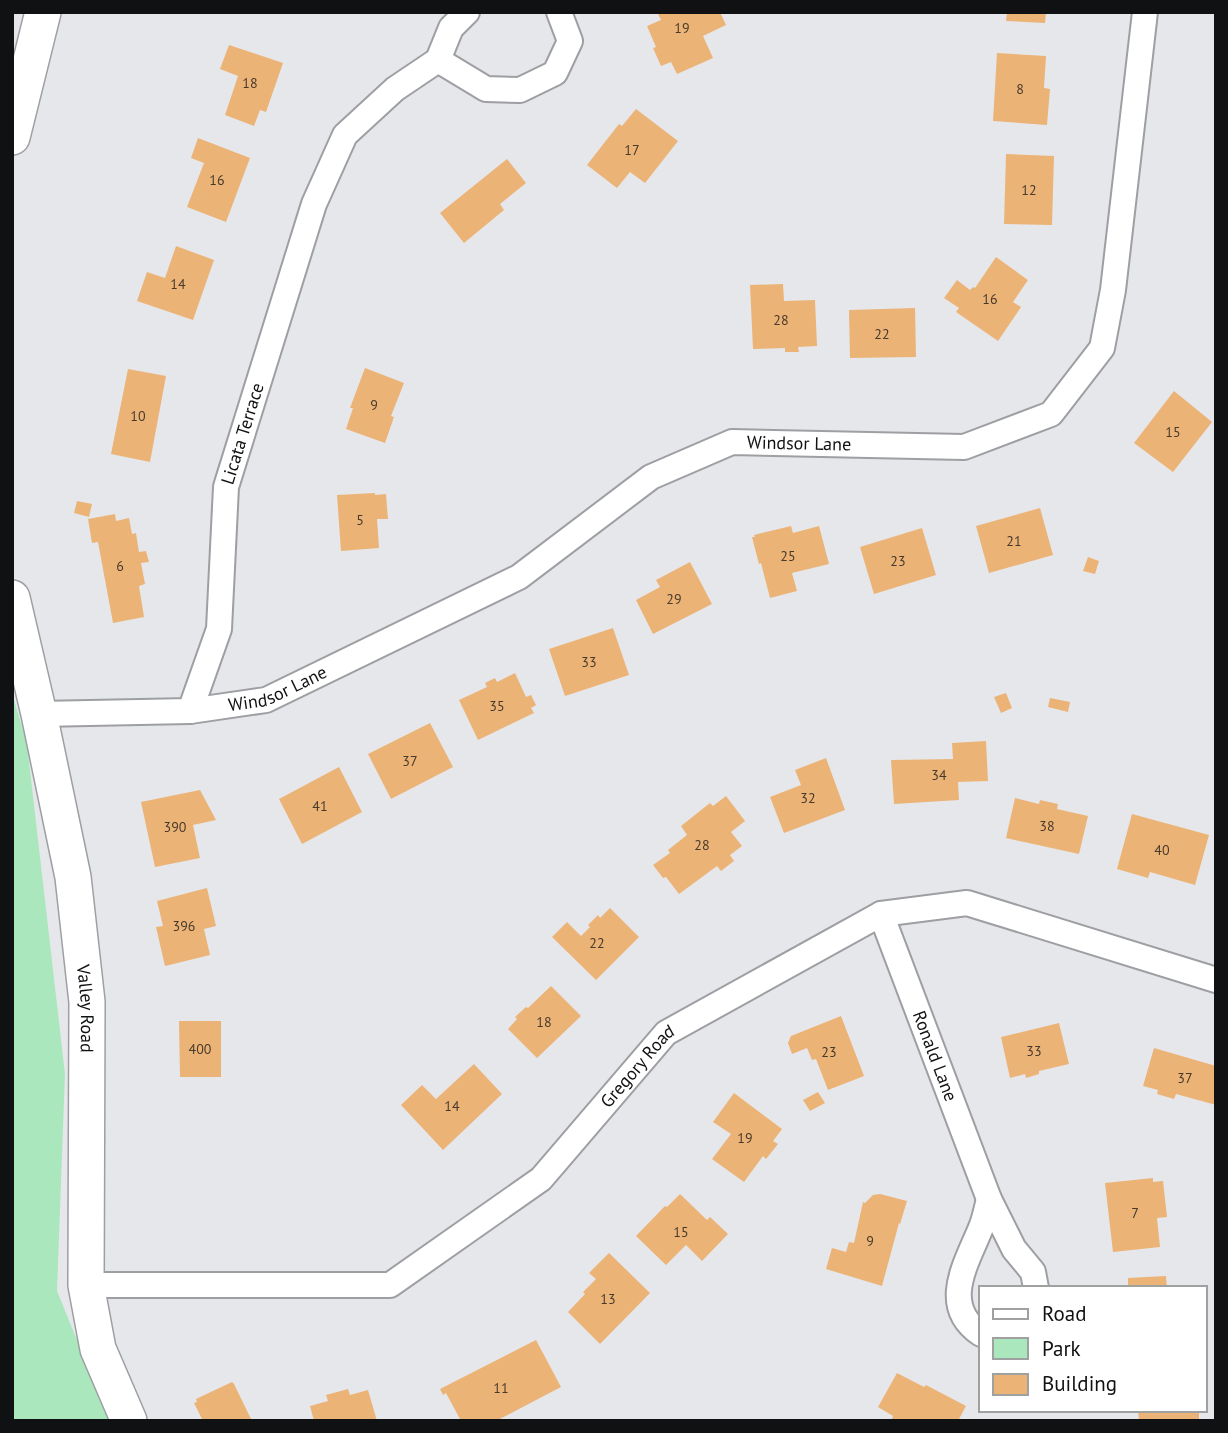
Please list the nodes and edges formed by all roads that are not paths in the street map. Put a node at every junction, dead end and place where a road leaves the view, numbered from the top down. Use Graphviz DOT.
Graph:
graph roads {
  1 [pos="43,12"];
  2 [pos="467,12"];
  3 [pos="559,12"];
  4 [pos="1145,12"];
  5 [pos="438,60"];
  6 [pos="12,137"];
  7 [pos="12,598"];
  8 [pos="190,711"];
  9 [pos="40,714"];
  10 [pos="881,914"];
  11 [pos="1216,980"];
  12 [pos="989,1199"];
  13 [pos="86,1285"];
  14 [pos="1036,1286"];
  15 [pos="979,1333"];
  16 [pos="129,1421"];
  1 -- 6 [label="street"];
  2 -- 5 [label="street"];
  3 -- 5 [label="street"];
  4 -- 8 [label="street, Windsor Lane"];
  5 -- 8 [label="street, Licata Terrace"];
  7 -- 9 [label="street, Valley Road"];
  8 -- 9 [label="street"];
  9 -- 13 [label="street, Valley Road"];
  10 -- 11 [label="street, Gregory Road"];
  10 -- 12 [label="street, Ronald Lane"];
  10 -- 13 [label="street, Gregory Road"];
  12 -- 14 [label="street, Ronald Lane"];
  12 -- 15 [label="street"];
  13 -- 16 [label="street, Valley Road"];
}
